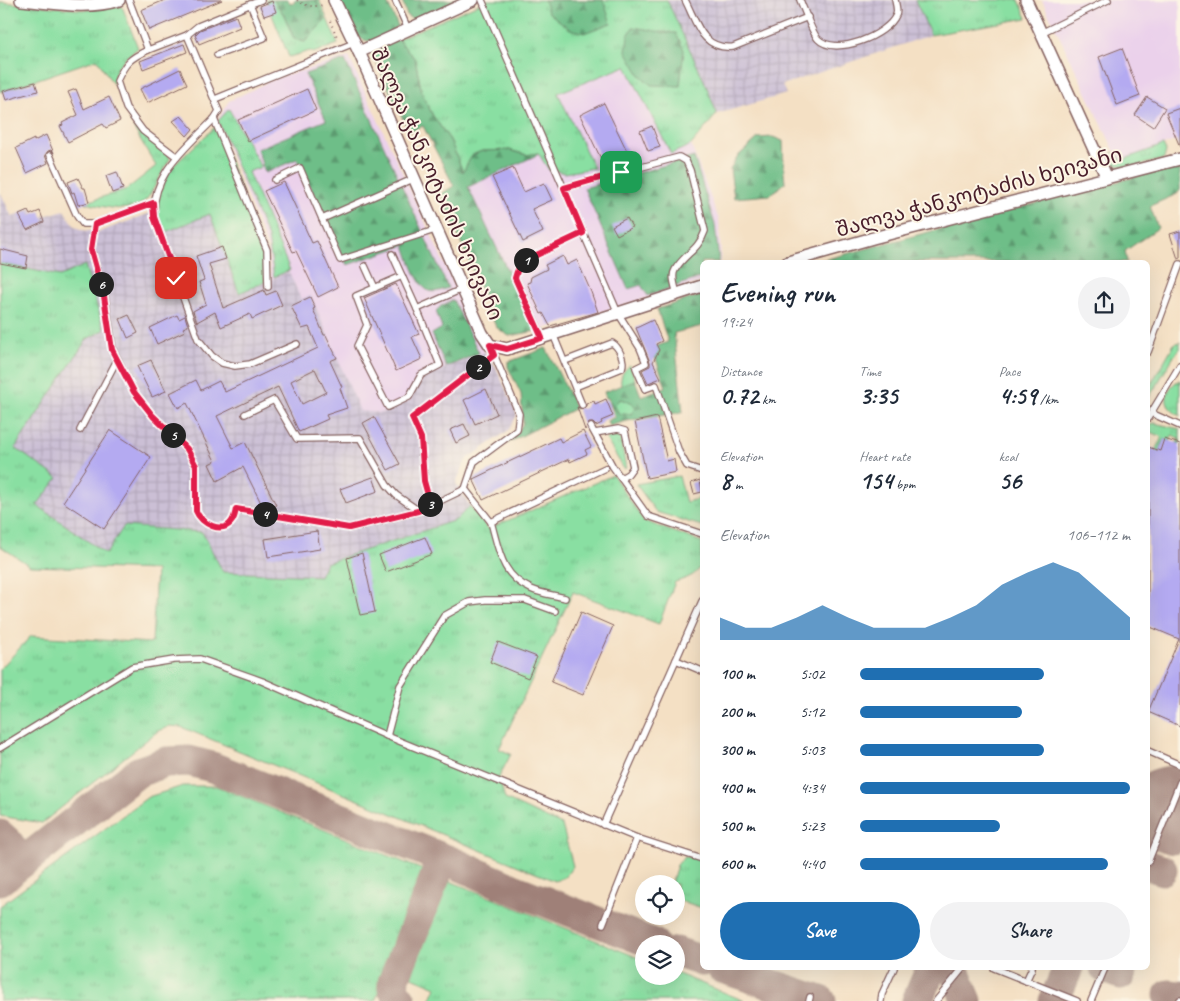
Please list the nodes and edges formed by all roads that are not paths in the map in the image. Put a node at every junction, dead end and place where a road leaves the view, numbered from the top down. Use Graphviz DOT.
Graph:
graph roads {
  1 [pos="21,0"];
  2 [pos="119,0"];
  3 [pos="129,0"];
  4 [pos="261,0"];
  5 [pos="395,0"];
  6 [pos="473,0"];
  7 [pos="482,0"];
  8 [pos="685,0"];
  9 [pos="800,0"];
  10 [pos="895,0"];
  11 [pos="1026,0"];
  12 [pos="1108,0"];
  13 [pos="329,3"];
  14 [pos="250,4"];
  15 [pos="808,17"];
  16 [pos="408,29"];
  17 [pos="1041,33"];
  18 [pos="187,35"];
  19 [pos="356,47"];
  20 [pos="148,50"];
  21 [pos="217,55"];
  22 [pos="215,99"];
  23 [pos="214,120"];
  24 [pos="50,155"];
  25 [pos="177,157"];
  26 [pos="1180,160"];
  27 [pos="1107,178"];
  28 [pos="413,179"];
  29 [pos="275,180"];
  30 [pos="564,188"];
  31 [pos="153,203"];
  32 [pos="322,219"];
  33 [pos="95,224"];
  34 [pos="435,230"];
  35 [pos="583,233"];
  36 [pos="392,254"];
  37 [pos="795,260"];
  38 [pos="1180,264"];
  39 [pos="365,266"];
  40 [pos="402,276"];
  41 [pos="268,287"];
  42 [pos="700,287"];
  43 [pos="375,288"];
  44 [pos="462,289"];
  45 [pos="677,294"];
  46 [pos="417,309"];
  47 [pos="618,313"];
  48 [pos="554,334"];
  49 [pos="542,338"];
  50 [pos="297,344"];
  51 [pos="1150,346"];
  52 [pos="492,350"];
  53 [pos="118,360"];
  54 [pos="565,361"];
  55 [pos="1180,365"];
  56 [pos="575,387"];
  57 [pos="582,405"];
  58 [pos="245,414"];
  59 [pos="1150,414"];
  60 [pos="1150,416"];
  61 [pos="1180,426"];
  62 [pos="591,427"];
  63 [pos="80,430"];
  64 [pos="595,433"];
  65 [pos="605,468"];
  66 [pos="700,470"];
  67 [pos="621,478"];
  68 [pos="465,490"];
  69 [pos="431,506"];
  70 [pos="418,511"];
  71 [pos="492,522"];
  72 [pos="700,533"];
  73 [pos="566,598"];
  74 [pos="700,606"];
  75 [pos="555,611"];
  76 [pos="676,660"];
  77 [pos="700,670"];
  78 [pos="387,736"];
  79 [pos="0,748"];
  80 [pos="1150,752"];
  81 [pos="1180,765"];
  82 [pos="1180,782"];
  83 [pos="603,825"];
  84 [pos="637,838"];
  85 [pos="1150,857"];
  86 [pos="700,858"];
  87 [pos="603,924"];
  88 [pos="893,970"];
  89 [pos="961,970"];
  90 [pos="999,970"];
  91 [pos="1031,970"];
  92 [pos="1104,970"];
  93 [pos="1026,980"];
  94 [pos="881,1001"];
  95 [pos="936,1001"];
  96 [pos="1077,1001"];
  97 [pos="1091,1001"];
  1 -- 2 [label="street"];
  3 -- 20 [label="lane"];
  4 -- 14 [label="lane"];
  5 -- 16 [label="lane"];
  6 -- 16 [label="street"];
  7 -- 30 [label="lane"];
  8 -- 15 [label="lane"];
  9 -- 15 [label="lane"];
  10 -- 15 [label="lane"];
  11 -- 17 [label="street"];
  12 -- 17 [label="lane"];
  13 -- 19 [label="street, შალვა ჭანკოტაძის ხეივანი"];
  14 -- 18 [label="lane"];
  14 -- 21 [label="lane"];
  16 -- 19 [label="street"];
  17 -- 27 [label="street"];
  18 -- 20 [label="lane"];
  18 -- 22 [label="lane"];
  19 -- 22 [label="lane"];
  19 -- 28 [label="street, შალვა ჭანკოტაძის ხეივანი"];
  20 -- 25 [label="lane"];
  22 -- 23 [label="lane"];
  23 -- 25 [label="lane"];
  23 -- 41 [label="lane"];
  24 -- 33 [label="lane"];
  25 -- 31 [label="lane"];
  26 -- 27 [label="street, შალვა ჭანკოტაძის ხეივანი"];
  27 -- 37 [label="street, შალვა ჭანკოტაძის ხეივანი"];
  28 -- 32 [label="lane"];
  28 -- 34 [label="street, შალვა ჭანკოტაძის ხეივანი"];
  29 -- 32 [label="lane"];
  30 -- 35 [label="lane"];
  30 -- 45 [label="lane"];
  31 -- 33 [label="lane"];
  31 -- 50 [label="lane"];
  32 -- 34 [label="lane"];
  33 -- 53 [label="lane"];
  34 -- 44 [label="street, შალვა ჭანკოტაძის ხეივანი"];
  35 -- 47 [label="lane"];
  35 -- 49 [label="lane"];
  36 -- 40 [label="lane"];
  38 -- 51 [label="lane"];
  39 -- 43 [label="lane"];
  40 -- 43 [label="lane"];
  40 -- 46 [label="lane"];
  42 -- 45 [label="street, შალვა ჭანკოტაძის ხეივანი"];
  43 -- 46 [label="lane"];
  44 -- 46 [label="lane"];
  44 -- 52 [label="street, შალვა ჭანკოტაძის ხეივანი"];
  45 -- 47 [label="street, შალვა ჭანკოტაძის ხეივანი"];
  47 -- 48 [label="street, შალვა ჭანკოტაძის ხეივანი"];
  47 -- 66 [label="lane"];
  48 -- 49 [label="street, შალვა ჭანკოტაძის ხეივანი"];
  48 -- 54 [label="lane"];
  49 -- 52 [label="street, შალვა ჭანკოტაძის ხეივანი"];
  52 -- 68 [label="lane"];
  52 -- 69 [label="lane"];
  53 -- 63 [label="lane"];
  53 -- 70 [label="lane"];
  54 -- 56 [label="lane"];
  54 -- 56 [label="lane"];
  55 -- 59 [label="lane"];
  56 -- 57 [label="lane"];
  58 -- 70 [label="lane"];
  60 -- 61 [label="lane"];
  62 -- 64 [label="lane"];
  64 -- 67 [label="lane"];
  64 -- 67 [label="lane"];
  65 -- 71 [label="lane"];
  67 -- 72 [label="lane"];
  68 -- 69 [label="lane"];
  68 -- 71 [label="lane"];
  69 -- 70 [label="lane"];
  71 -- 73 [label="lane"];
  74 -- 76 [label="lane"];
  75 -- 78 [label="lane"];
  76 -- 77 [label="lane"];
  76 -- 83 [label="lane"];
  78 -- 79 [label="lane"];
  78 -- 83 [label="lane"];
  80 -- 81 [label="lane"];
  82 -- 85 [label="lane"];
  83 -- 84 [label="lane"];
  84 -- 86 [label="lane"];
  84 -- 87 [label="lane"];
  88 -- 94 [label="lane"];
  89 -- 95 [label="lane"];
  90 -- 93 [label="lane"];
  91 -- 93 [label="lane"];
  92 -- 97 [label="lane"];
  93 -- 96 [label="lane"];
}
